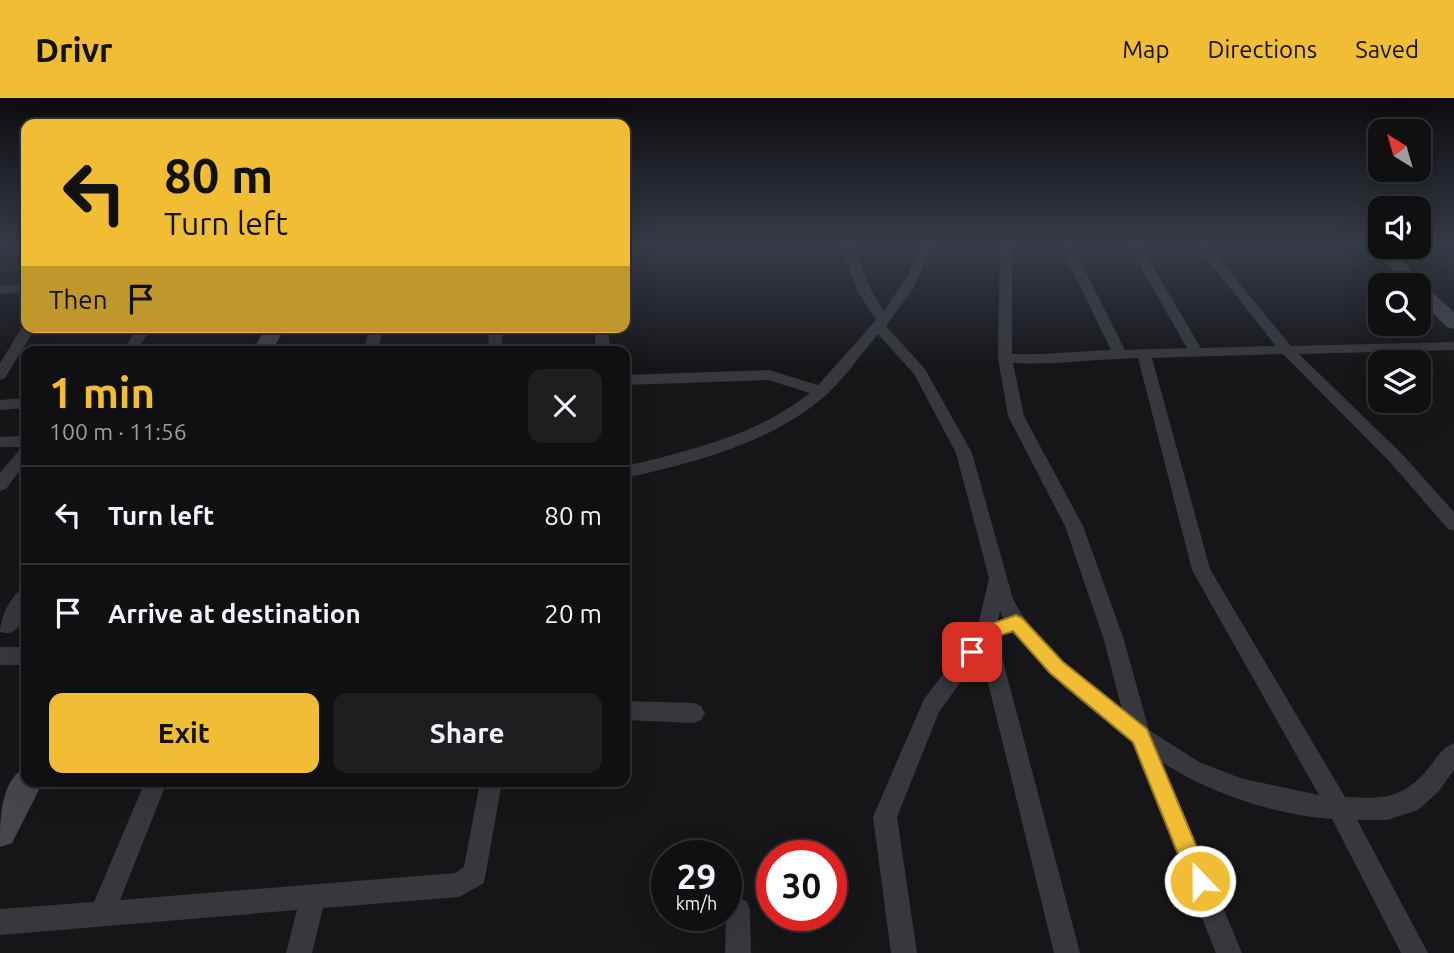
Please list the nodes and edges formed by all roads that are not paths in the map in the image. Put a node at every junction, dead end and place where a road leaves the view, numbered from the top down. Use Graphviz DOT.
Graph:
graph roads {
  1 [pos="862,285"];
  2 [pos="909,285"];
  3 [pos="1006,285"];
  4 [pos="1086,285"];
  5 [pos="1157,285"];
  6 [pos="1234,285"];
  7 [pos="21,288"];
  8 [pos="0,290"];
  9 [pos="1431,301"];
  10 [pos="1454,323"];
  11 [pos="881,324"];
  12 [pos="25,333"];
  13 [pos="1454,346"];
  14 [pos="1287,350"];
  15 [pos="1196,351"];
  16 [pos="1120,354"];
  17 [pos="1144,354"];
  18 [pos="1005,358"];
  19 [pos="0,375"];
  20 [pos="630,380"];
  21 [pos="821,391"];
  22 [pos="21,403"];
  23 [pos="0,405"];
  24 [pos="21,440"];
  25 [pos="0,442"];
  26 [pos="21,458"];
  27 [pos="630,471"];
  28 [pos="0,485"];
  29 [pos="1454,524"];
  30 [pos="998,577"];
  31 [pos="21,603"];
  32 [pos="1016,623"];
  33 [pos="7,626"];
  34 [pos="986,633"];
  35 [pos="0,656"];
  36 [pos="21,656"];
  37 [pos="630,710"];
  38 [pos="694,713"];
  39 [pos="1140,736"];
  40 [pos="1452,760"];
  41 [pos="24,787"];
  42 [pos="154,787"];
  43 [pos="490,787"];
  44 [pos="1338,807"];
  45 [pos="0,831"];
  46 [pos="313,898"];
  47 [pos="101,915"];
  48 [pos="0,922"];
  49 [pos="738,931"];
  50 [pos="299,953"];
  51 [pos="738,953"];
  52 [pos="904,953"];
  53 [pos="1067,953"];
  54 [pos="1229,953"];
  55 [pos="1415,953"];
  1 -- 11 [label="street"];
  2 -- 11 [label="street"];
  3 -- 18 [label="street"];
  4 -- 16 [label="street"];
  5 -- 15 [label="street"];
  6 -- 14 [label="street"];
  7 -- 8 [label="street"];
  9 -- 10 [label="main road"];
  11 -- 21 [label="street"];
  11 -- 30 [label="street"];
  12 -- 19 [label="street"];
  13 -- 14 [label="street"];
  14 -- 15 [label="street"];
  14 -- 29 [label="street"];
  15 -- 17 [label="street"];
  16 -- 17 [label="street"];
  16 -- 18 [label="street"];
  17 -- 44 [label="street"];
  18 -- 39 [label="street"];
  20 -- 21 [label="street"];
  21 -- 27 [label="street"];
  22 -- 23 [label="street"];
  24 -- 25 [label="street"];
  26 -- 28 [label="street"];
  30 -- 32 [label="street"];
  30 -- 34 [label="street"];
  31 -- 33 [label="street"];
  32 -- 34 [label="street"];
  32 -- 39 [label="street"];
  34 -- 52 [label="street"];
  34 -- 53 [label="street"];
  35 -- 36 [label="street"];
  37 -- 38 [label="street"];
  39 -- 44 [label="street"];
  39 -- 54 [label="street"];
  40 -- 44 [label="street"];
  41 -- 45 [label="main road"];
  42 -- 47 [label="street"];
  43 -- 46 [label="street"];
  44 -- 55 [label="street"];
  46 -- 47 [label="street"];
  46 -- 50 [label="street"];
  47 -- 48 [label="street"];
  49 -- 51 [label="street"];
}
